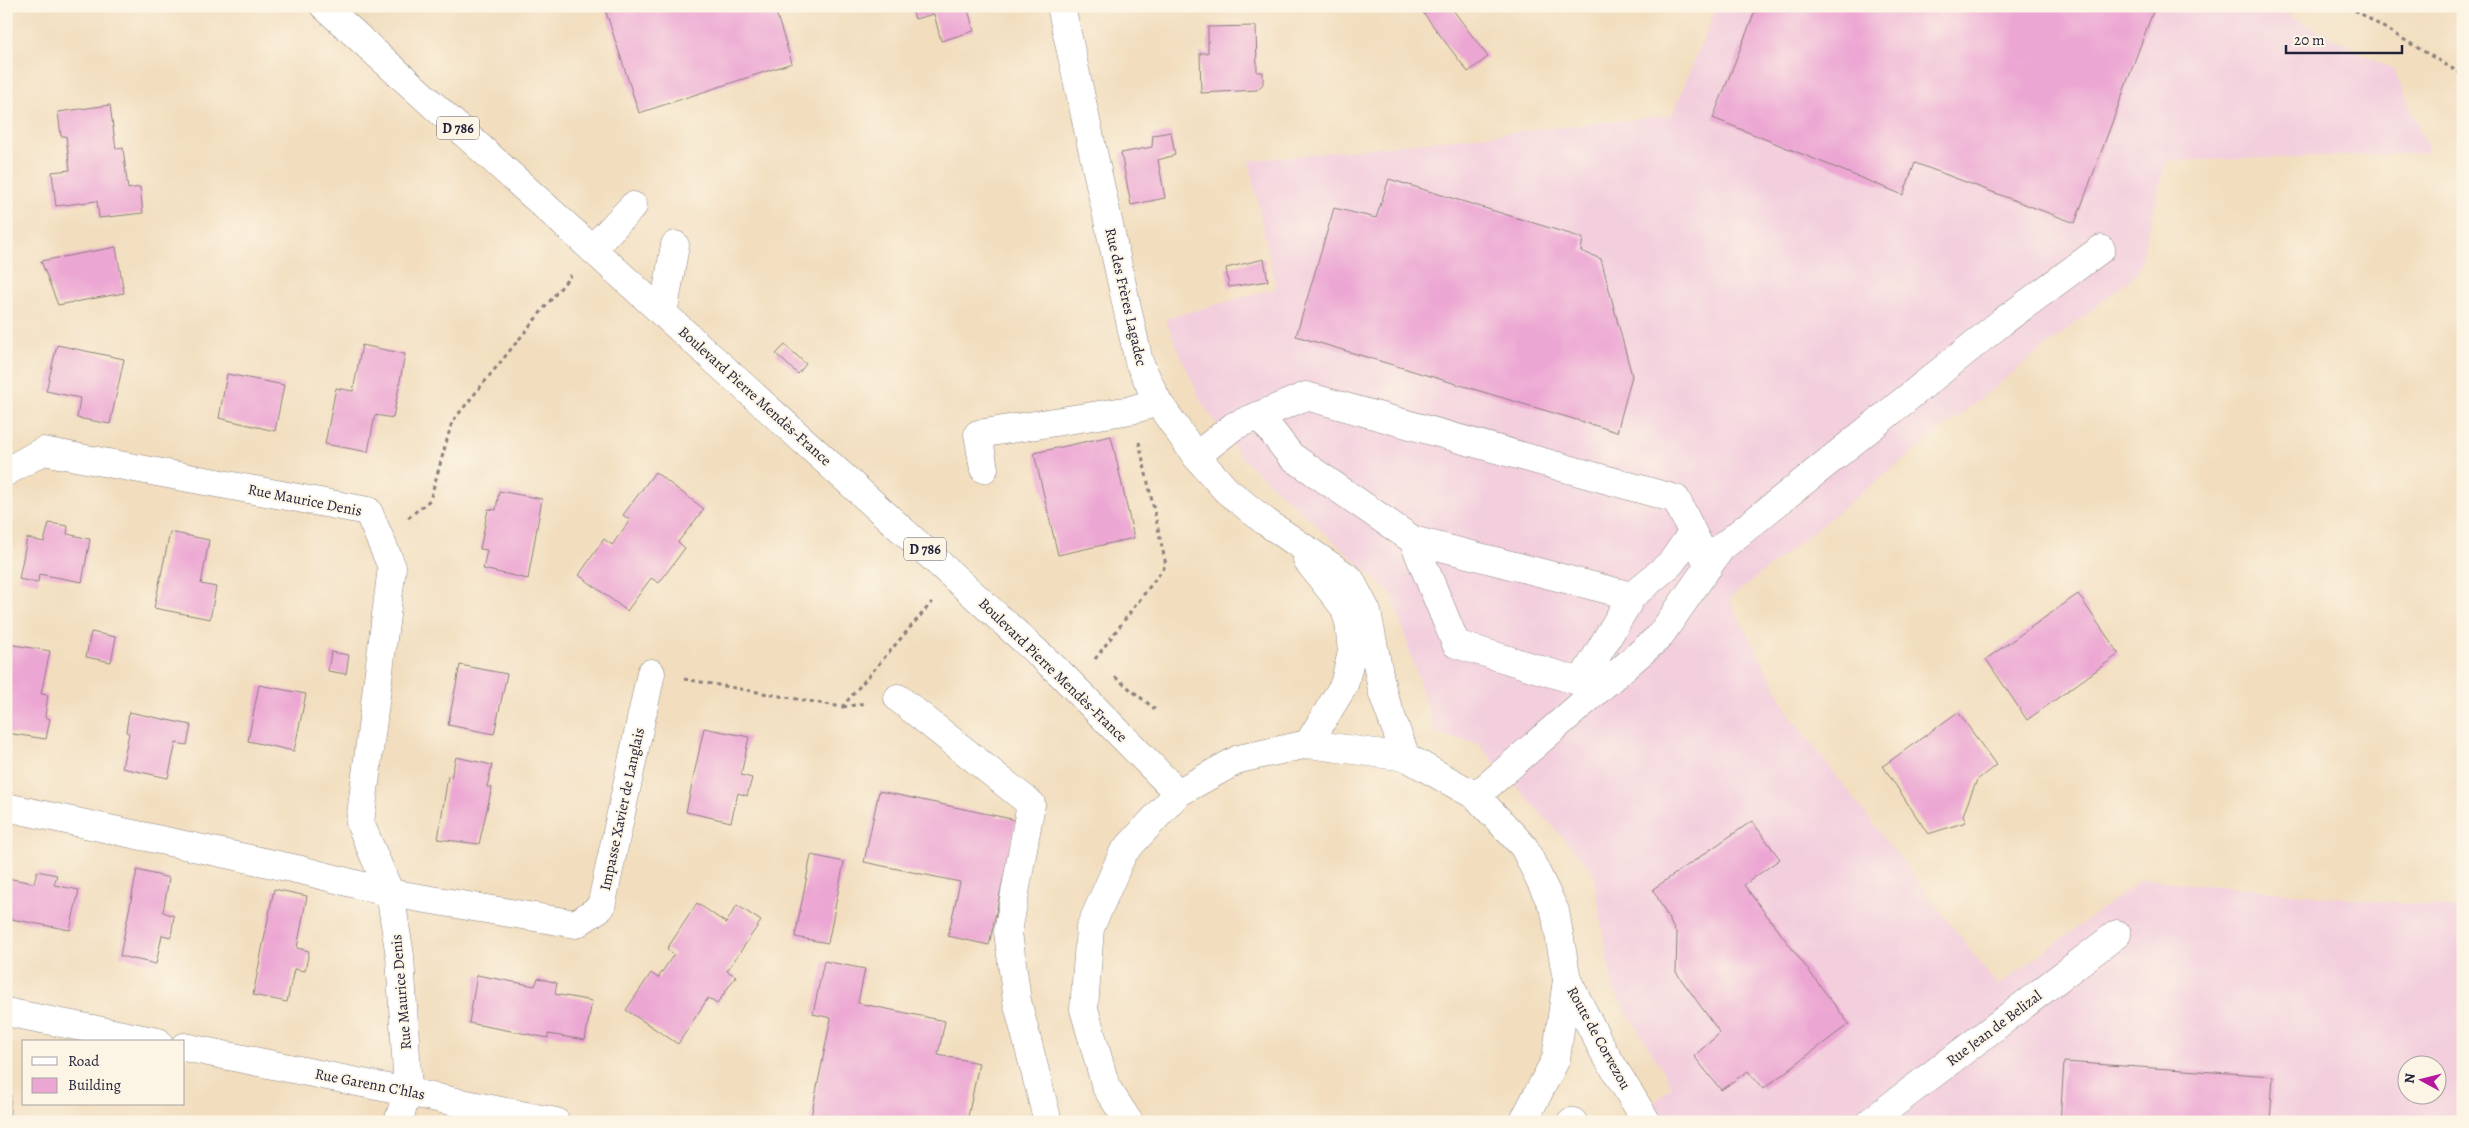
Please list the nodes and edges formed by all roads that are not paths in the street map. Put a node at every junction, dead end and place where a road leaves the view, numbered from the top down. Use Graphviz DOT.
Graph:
graph roads {
  1 [pos="324,6"];
  2 [pos="1061,6"];
  3 [pos="633,206"];
  4 [pos="675,245"];
  5 [pos="2101,248"];
  6 [pos="592,250"];
  7 [pos="663,314"];
  8 [pos="1158,402"];
  9 [pos="1259,415"];
  10 [pos="1196,456"];
  11 [pos="984,469"];
  12 [pos="6,472"];
  13 [pos="1692,533"];
  14 [pos="1287,535"];
  15 [pos="1413,540"];
  16 [pos="1709,566"];
  17 [pos="1632,596"];
  18 [pos="651,673"];
  19 [pos="898,698"];
  20 [pos="1308,744"];
  21 [pos="1406,757"];
  22 [pos="1178,794"];
  23 [pos="1476,796"];
  24 [pos="6,807"];
  25 [pos="390,893"];
  26 [pos="2117,934"];
  27 [pos="1567,980"];
  28 [pos="6,1012"];
  29 [pos="148,1040"];
  30 [pos="185,1047"];
  31 [pos="408,1091"];
  32 [pos="398,1122"];
  33 [pos="556,1122"];
  34 [pos="1048,1122"];
  35 [pos="1129,1122"];
  36 [pos="1524,1122"];
  37 [pos="1647,1122"];
  38 [pos="1870,1122"];
  1 -- 6 [label="street, Boulevard Pierre Mendès-France / D 786"];
  2 -- 8 [label="street, Rue des Frères Lagadec"];
  3 -- 6 [label="street"];
  4 -- 7 [label="street"];
  5 -- 16 [label="street"];
  6 -- 7 [label="street, Boulevard Pierre Mendès-France / D 786"];
  7 -- 22 [label="street, Boulevard Pierre Mendès-France / D 786"];
  8 -- 10 [label="street, Rue des Frères Lagadec"];
  8 -- 11 [label="street"];
  9 -- 10 [label="street"];
  9 -- 13 [label="street"];
  9 -- 15 [label="street"];
  10 -- 14 [label="street, Rue des Frères Lagadec"];
  12 -- 25 [label="street, Rue Maurice Denis"];
  13 -- 16 [label="street"];
  13 -- 17 [label="street"];
  14 -- 20 [label="street, Rue des Frères Lagadec"];
  14 -- 21 [label="street, Rue des Frères Lagadec"];
  15 -- 17 [label="street"];
  15 -- 17 [label="street"];
  16 -- 23 [label="street"];
  18 -- 25 [label="street, Impasse Xavier de Langlais"];
  19 -- 34 [label="street"];
  20 -- 21 [label="street"];
  20 -- 22 [label="street"];
  21 -- 23 [label="street"];
  22 -- 35 [label="street"];
  23 -- 27 [label="street"];
  24 -- 25 [label="street"];
  25 -- 31 [label="street, Rue Maurice Denis"];
  26 -- 38 [label="street, Rue Jean de Belizal"];
  27 -- 36 [label="street"];
  27 -- 37 [label="street, Route de Corvezou"];
  28 -- 29 [label="street"];
  30 -- 31 [label="street, Rue Garenn C'hlas"];
  31 -- 32 [label="street"];
  31 -- 33 [label="street, Rue Garenn C'hlas"];
}
